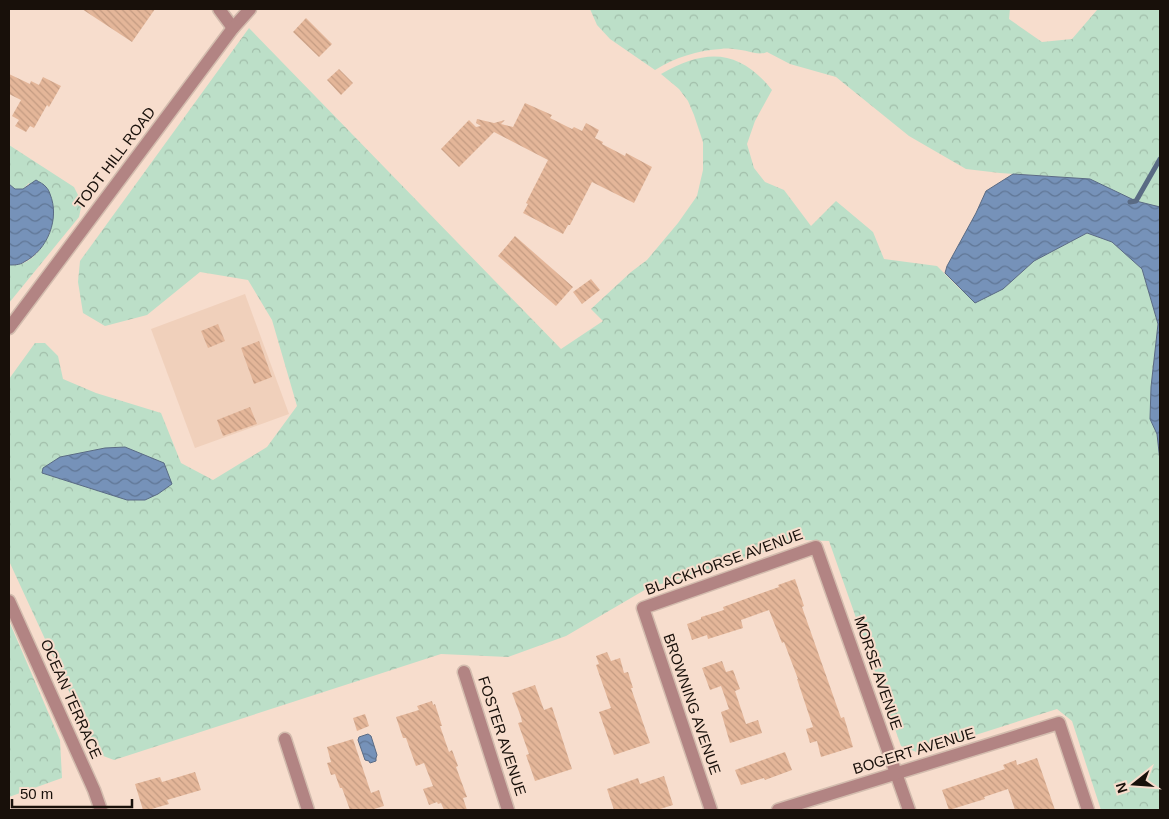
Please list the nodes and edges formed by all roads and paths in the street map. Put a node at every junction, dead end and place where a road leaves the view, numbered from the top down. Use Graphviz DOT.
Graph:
graph roads {
  1 [pos="219,9"];
  2 [pos="250,9"];
  3 [pos="233,28"];
  4 [pos="9,328"];
  5 [pos="816,546"];
  6 [pos="9,601"];
  7 [pos="643,608"];
  8 [pos="464,672"];
  9 [pos="285,739"];
  10 [pos="896,773"];
  11 [pos="102,810"];
  12 [pos="308,810"];
  13 [pos="508,810"];
  14 [pos="711,810"];
  15 [pos="778,810"];
  16 [pos="909,810"];
  17 [pos="1088,810"];
  1 -- 3 [label="street"];
  2 -- 3 [label="street, TODT HILL ROAD"];
  3 -- 4 [label="street, TODT HILL ROAD"];
  5 -- 7 [label="street, BLACKHORSE AVENUE"];
  5 -- 10 [label="street, MORSE AVENUE"];
  6 -- 11 [label="street, OCEAN TERRACE"];
  7 -- 14 [label="street, BROWNING AVENUE"];
  8 -- 13 [label="street, FOSTER AVENUE"];
  9 -- 12 [label="street"];
  10 -- 15 [label="street, BOGERT AVENUE"];
  10 -- 16 [label="street, MORSE AVENUE"];
  10 -- 17 [label="street, BOGERT AVENUE"];
}
